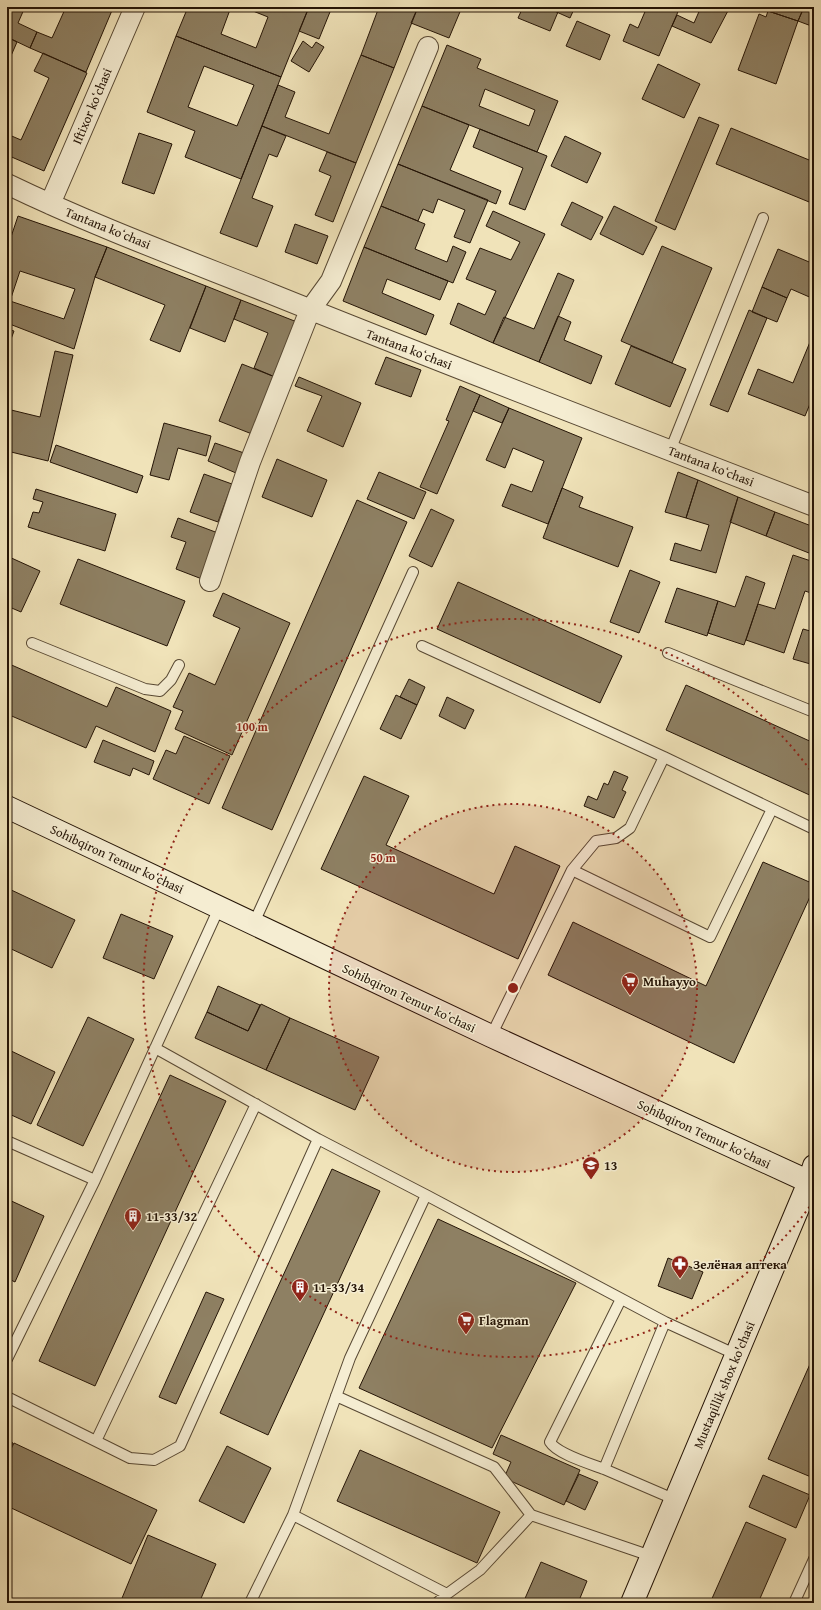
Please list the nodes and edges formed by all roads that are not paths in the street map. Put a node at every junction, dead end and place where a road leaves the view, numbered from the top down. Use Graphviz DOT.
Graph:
graph roads {
  1 [pos="135,7"];
  2 [pos="428,47"];
  3 [pos="7,184"];
  4 [pos="50,204"];
  5 [pos="763,218"];
  6 [pos="310,310"];
  7 [pos="670,451"];
  8 [pos="814,506"];
  9 [pos="413,572"];
  10 [pos="210,581"];
  11 [pos="32,643"];
  12 [pos="422,646"];
  13 [pos="668,653"];
  14 [pos="179,664"];
  15 [pos="814,712"];
  16 [pos="664,758"];
  17 [pos="7,807"];
  18 [pos="772,809"];
  19 [pos="814,829"];
  20 [pos="572,870"];
  21 [pos="219,908"];
  22 [pos="253,925"];
  23 [pos="491,1036"];
  24 [pos="155,1048"];
  25 [pos="256,1104"];
  26 [pos="318,1139"];
  27 [pos="7,1140"];
  28 [pos="812,1178"];
  29 [pos="95,1180"];
  30 [pos="426,1195"];
  31 [pos="620,1299"];
  32 [pos="665,1322"];
  33 [pos="737,1355"];
  34 [pos="7,1359"];
  35 [pos="336,1396"];
  36 [pos="7,1397"];
  37 [pos="96,1441"];
  38 [pos="604,1469"];
  39 [pos="676,1500"];
  40 [pos="293,1515"];
  41 [pos="531,1515"];
  42 [pos="651,1556"];
  43 [pos="814,1559"];
  44 [pos="447,1594"];
  45 [pos="250,1603"];
  46 [pos="437,1603"];
  47 [pos="632,1603"];
  48 [pos="794,1603"];
  1 -- 4 [label="street, Iftixor koʻchasi"];
  2 -- 6 [label="street"];
  3 -- 4 [label="street, Tantana koʻchasi"];
  4 -- 6 [label="street, Tantana koʻchasi"];
  5 -- 7 [label="lane"];
  6 -- 7 [label="street, Tantana koʻchasi"];
  6 -- 10 [label="street"];
  7 -- 8 [label="street, Tantana koʻchasi"];
  9 -- 22 [label="lane"];
  11 -- 14 [label="lane"];
  12 -- 16 [label="lane"];
  13 -- 15 [label="lane"];
  16 -- 18 [label="lane"];
  16 -- 20 [label="lane"];
  17 -- 21 [label="main road, Sohibqiron Temur koʻchasi"];
  18 -- 19 [label="lane"];
  18 -- 20 [label="lane"];
  20 -- 23 [label="lane"];
  21 -- 22 [label="main road, Sohibqiron Temur koʻchasi"];
  21 -- 24 [label="lane"];
  22 -- 23 [label="main road, Sohibqiron Temur koʻchasi"];
  23 -- 28 [label="main road, Sohibqiron Temur koʻchasi"];
  24 -- 25 [label="lane"];
  24 -- 29 [label="lane"];
  25 -- 26 [label="lane"];
  25 -- 37 [label="lane"];
  26 -- 30 [label="lane"];
  26 -- 37 [label="lane"];
  27 -- 29 [label="lane"];
  28 -- 33 [label="main road, Mustaqillik shox ko'chasi"];
  29 -- 34 [label="lane"];
  30 -- 31 [label="lane"];
  30 -- 35 [label="lane"];
  31 -- 32 [label="lane"];
  31 -- 38 [label="lane"];
  32 -- 33 [label="lane"];
  32 -- 38 [label="lane"];
  33 -- 39 [label="main road, Mustaqillik shox ko'chasi"];
  35 -- 40 [label="lane"];
  35 -- 41 [label="lane"];
  36 -- 37 [label="lane"];
  38 -- 39 [label="lane"];
  39 -- 42 [label="main road, Mustaqillik shox ko'chasi"];
  40 -- 44 [label="lane"];
  40 -- 45 [label="lane"];
  41 -- 42 [label="lane"];
  41 -- 44 [label="lane"];
  42 -- 47 [label="main road, Mustaqillik shox ko'chasi"];
  43 -- 48 [label="lane"];
  44 -- 46 [label="lane"];
}
